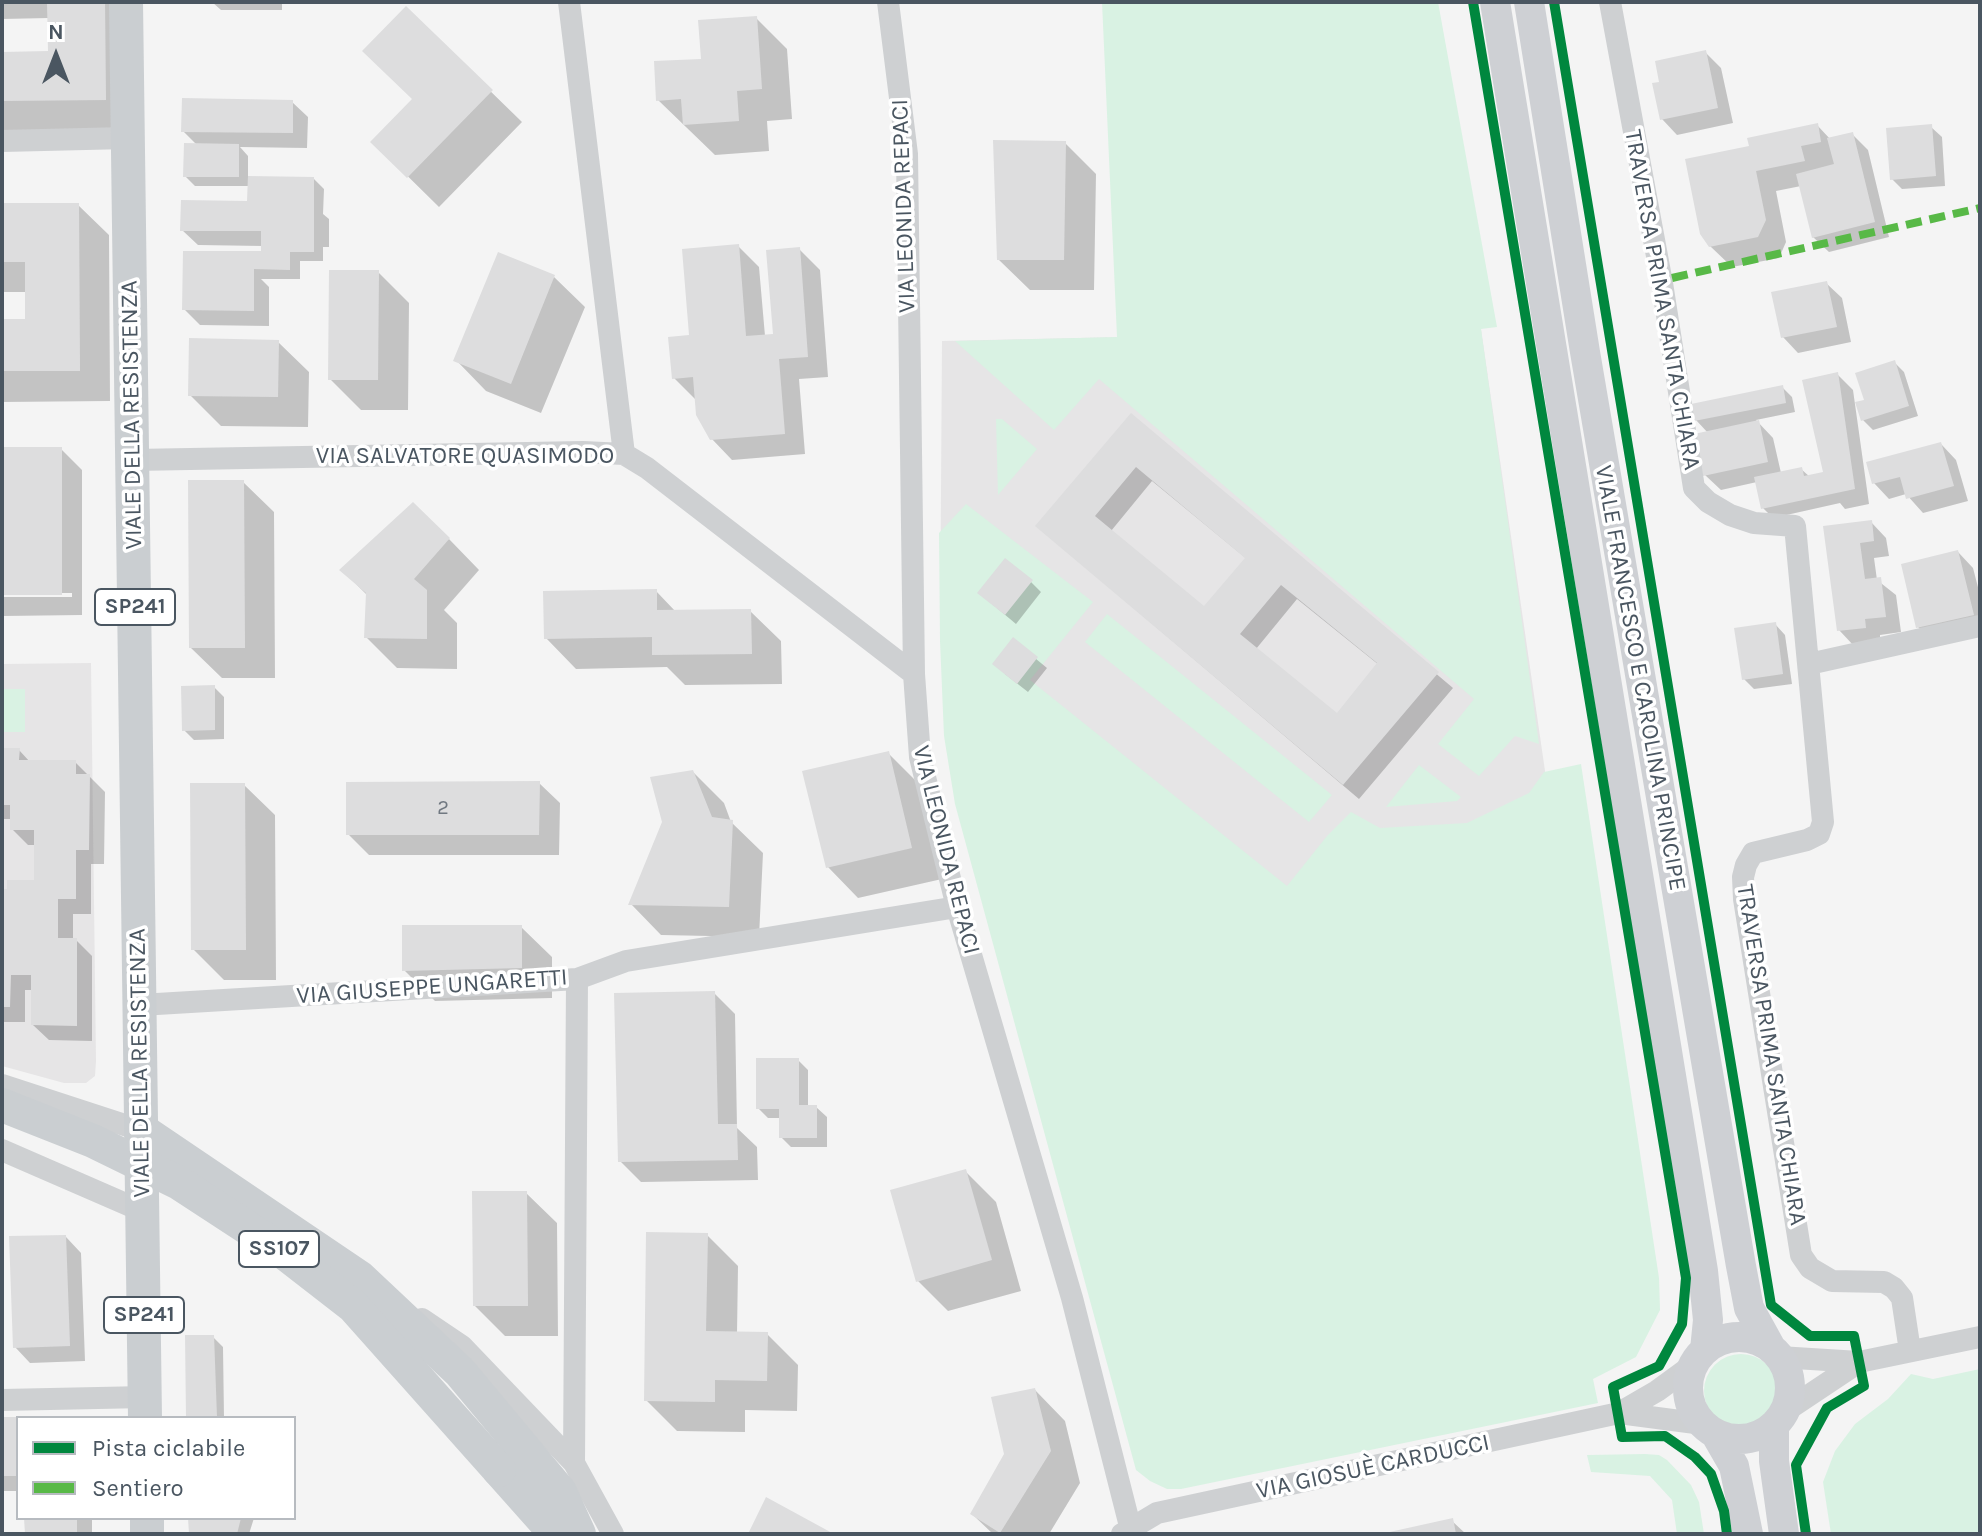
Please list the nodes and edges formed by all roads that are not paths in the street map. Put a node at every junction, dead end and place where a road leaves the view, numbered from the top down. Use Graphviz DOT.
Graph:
graph roads {
  1 [pos="126,2"];
  2 [pos="569,2"];
  3 [pos="888,2"];
  4 [pos="1495,2"];
  5 [pos="1529,2"];
  6 [pos="1610,2"];
  7 [pos="128,138"];
  8 [pos="2,141"];
  9 [pos="624,454"];
  10 [pos="134,460"];
  11 [pos="1980,626"];
  12 [pos="1809,664"];
  13 [pos="914,674"];
  14 [pos="957,907"];
  15 [pos="577,979"];
  16 [pos="140,1005"];
  17 [pos="2,1085"];
  18 [pos="2,1105"];
  19 [pos="143,1131"];
  20 [pos="2,1150"];
  21 [pos="142,1211"];
  22 [pos="359,1277"];
  23 [pos="1980,1337"];
  24 [pos="1910,1351"];
  25 [pos="1775,1352"];
  26 [pos="1700,1357"];
  27 [pos="1859,1362"];
  28 [pos="2,1400"];
  29 [pos="146,1407"];
  30 [pos="1619,1413"];
  31 [pos="1779,1419"];
  32 [pos="1709,1429"];
  33 [pos="574,1463"];
  34 [pos="1128,1532"];
  35 [pos="556,1534"];
  36 [pos="579,1534"];
  37 [pos="613,1534"];
  38 [pos="1748,1534"];
  39 [pos="1784,1534"];
  1 -- 7 [label="main road, VIALE DELLA RESISTENZA / SP241"];
  2 -- 9 [label="street"];
  3 -- 13 [label="street, VIA LEONIDA REPACI"];
  4 -- 26 [label="street, VIALE FRANCESCO E CAROLINA PRINCIPE"];
  5 -- 25 [label="street, VIALE FRANCESCO E CAROLINA PRINCIPE"];
  6 -- 12 [label="street, TRAVERSA PRIMA SANTA CHIARA"];
  7 -- 8 [label="street"];
  7 -- 10 [label="main road, VIALE DELLA RESISTENZA / SP241"];
  9 -- 10 [label="street, VIA SALVATORE QUASIMODO"];
  9 -- 13 [label="street, VIA SALVATORE QUASIMODO"];
  10 -- 16 [label="main road, VIALE DELLA RESISTENZA / SP241"];
  11 -- 12 [label="street"];
  12 -- 24 [label="street, TRAVERSA PRIMA SANTA CHIARA"];
  13 -- 14 [label="street, VIA LEONIDA REPACI"];
  14 -- 15 [label="street, VIA GIUSEPPE UNGARETTI"];
  14 -- 34 [label="street, VIA LEONIDA REPACI"];
  15 -- 16 [label="street, VIA GIUSEPPE UNGARETTI"];
  15 -- 33 [label="street"];
  16 -- 19 [label="main road, VIALE DELLA RESISTENZA / SP241"];
  17 -- 19 [label="street"];
  18 -- 35 [label="main road, SS107, bridge"];
  19 -- 21 [label="main road, VIALE DELLA RESISTENZA / SP241"];
  19 -- 22 [label="main road"];
  20 -- 21 [label="street"];
  21 -- 29 [label="main road, SP241"];
  22 -- 33 [label="street"];
  22 -- 36 [label="main road"];
  23 -- 24 [label="street"];
  24 -- 27 [label="street"];
  25 -- 26 [label="street"];
  25 -- 27 [label="street"];
  25 -- 31 [label="street, VIALE FRANCESCO E CAROLINA PRINCIPE"];
  26 -- 30 [label="street, VIA GIOSUÈ CARDUCCI"];
  26 -- 32 [label="street, VIALE FRANCESCO E CAROLINA PRINCIPE"];
  27 -- 31 [label="street"];
  28 -- 29 [label="street"];
  30 -- 32 [label="street, VIA GIOSUÈ CARDUCCI"];
  30 -- 34 [label="street, VIA GIOSUÈ CARDUCCI"];
  31 -- 32 [label="street"];
  31 -- 39 [label="street, VIALE FRANCESCO E CAROLINA PRINCIPE"];
  32 -- 38 [label="street, VIALE FRANCESCO E CAROLINA PRINCIPE"];
  33 -- 37 [label="street"];
}
